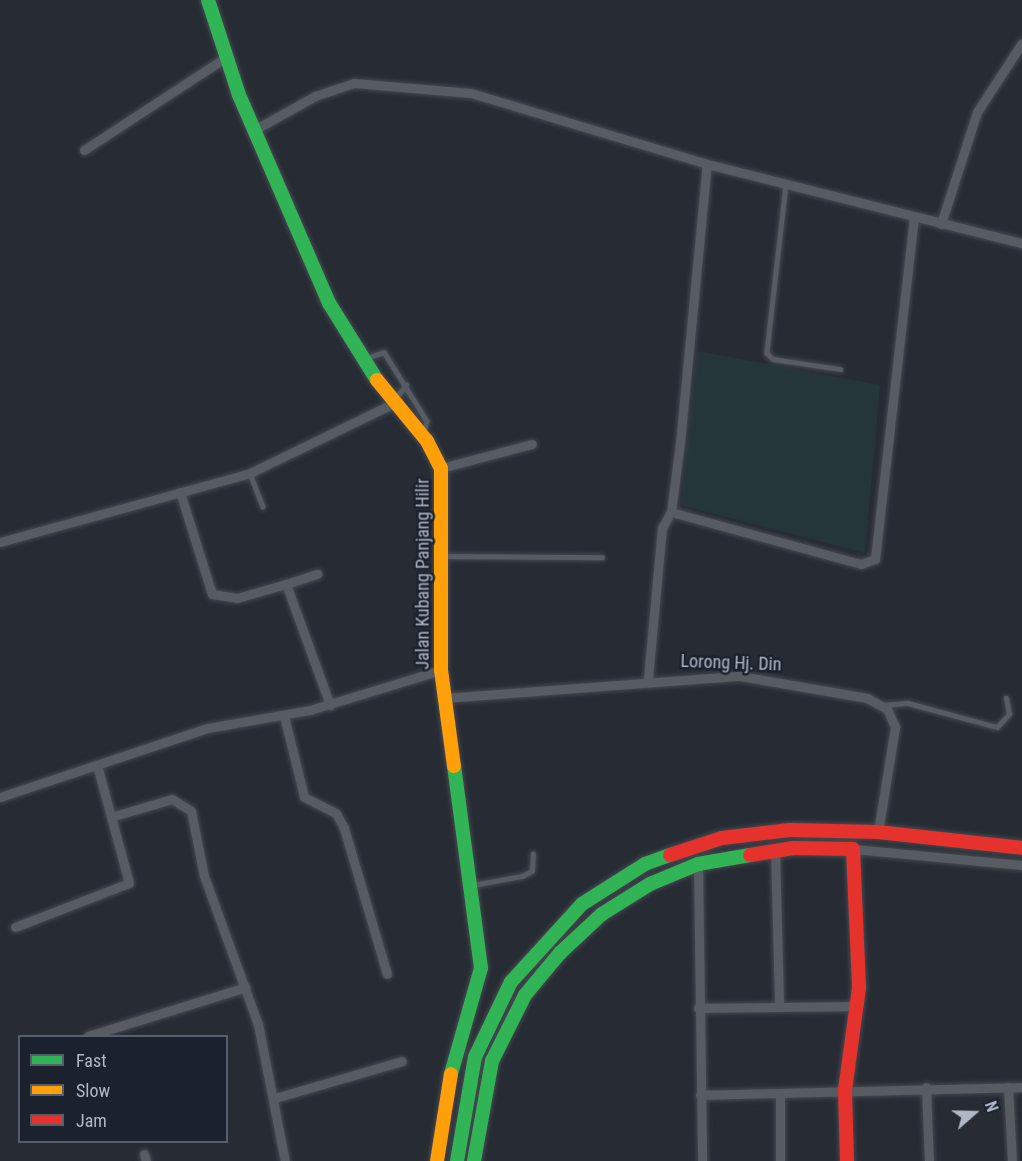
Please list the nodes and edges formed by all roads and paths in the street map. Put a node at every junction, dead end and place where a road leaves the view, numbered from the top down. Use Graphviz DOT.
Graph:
graph roads {
  1 [pos="208,0"];
  2 [pos="1022,43"];
  3 [pos="226,57"];
  4 [pos="254,130"];
  5 [pos="84,150"];
  6 [pos="707,164"];
  7 [pos="786,185"];
  8 [pos="914,217"];
  9 [pos="941,224"];
  10 [pos="1022,243"];
  11 [pos="362,360"];
  12 [pos="840,369"];
  13 [pos="406,385"];
  14 [pos="394,403"];
  15 [pos="422,435"];
  16 [pos="532,444"];
  17 [pos="441,468"];
  18 [pos="250,472"];
  19 [pos="180,492"];
  20 [pos="263,507"];
  21 [pos="671,512"];
  22 [pos="0,542"];
  23 [pos="440,556"];
  24 [pos="602,557"];
  25 [pos="316,574"];
  26 [pos="286,584"];
  27 [pos="441,670"];
  28 [pos="648,678"];
  29 [pos="444,698"];
  30 [pos="1006,698"];
  31 [pos="330,705"];
  32 [pos="883,705"];
  33 [pos="284,716"];
  34 [pos="97,765"];
  35 [pos="0,797"];
  36 [pos="114,816"];
  37 [pos="878,832"];
  38 [pos="1022,848"];
  39 [pos="775,849"];
  40 [pos="853,849"];
  41 [pos="533,854"];
  42 [pos="698,864"];
  43 [pos="1022,865"];
  44 [pos="470,886"];
  45 [pos="15,927"];
  46 [pos="387,974"];
  47 [pos="246,987"];
  48 [pos="858,1006"];
  49 [pos="779,1007"];
  50 [pos="698,1008"];
  51 [pos="91,1035"];
  52 [pos="402,1061"];
  53 [pos="926,1087"];
  54 [pos="1008,1087"];
  55 [pos="1022,1087"];
  56 [pos="845,1090"];
  57 [pos="780,1093"];
  58 [pos="700,1095"];
  59 [pos="275,1098"];
  60 [pos="285,1161"];
  61 [pos="437,1161"];
  62 [pos="457,1161"];
  63 [pos="474,1161"];
  64 [pos="702,1161"];
  65 [pos="780,1161"];
  66 [pos="847,1161"];
  67 [pos="929,1161"];
  68 [pos="1012,1161"];
  1 -- 3 [label="street, Jalan Kubang Panjang Hilir"];
  2 -- 9 [label="street"];
  3 -- 4 [label="street, Jalan Kubang Panjang Hilir"];
  3 -- 5 [label="street"];
  4 -- 6 [label="street"];
  4 -- 11 [label="street, Jalan Kubang Panjang Hilir"];
  6 -- 7 [label="street"];
  6 -- 21 [label="street"];
  7 -- 8 [label="street"];
  7 -- 12 [label="lane"];
  8 -- 9 [label="street"];
  8 -- 21 [label="street"];
  9 -- 10 [label="street"];
  11 -- 13 [label="lane"];
  11 -- 14 [label="street, Jalan Kubang Panjang Hilir"];
  13 -- 14 [label="lane"];
  13 -- 15 [label="lane"];
  14 -- 15 [label="street, Jalan Kubang Panjang Hilir"];
  14 -- 18 [label="street"];
  15 -- 17 [label="street, Jalan Kubang Panjang Hilir"];
  16 -- 17 [label="street"];
  17 -- 23 [label="street, Jalan Kubang Panjang Hilir"];
  18 -- 19 [label="street"];
  18 -- 20 [label="lane"];
  19 -- 22 [label="street"];
  19 -- 26 [label="street"];
  21 -- 28 [label="street"];
  23 -- 24 [label="lane"];
  23 -- 27 [label="street, Jalan Kubang Panjang Hilir"];
  25 -- 26 [label="street"];
  26 -- 31 [label="street"];
  27 -- 29 [label="street, Jalan Kubang Panjang Hilir"];
  27 -- 31 [label="street"];
  28 -- 29 [label="street, Lorong Hj. Din"];
  28 -- 32 [label="street, Lorong Hj. Din"];
  29 -- 44 [label="street, Jalan Kubang Panjang Hilir"];
  30 -- 32 [label="lane"];
  31 -- 33 [label="street"];
  32 -- 37 [label="street"];
  33 -- 34 [label="street"];
  33 -- 46 [label="street"];
  34 -- 35 [label="street"];
  34 -- 36 [label="street"];
  36 -- 45 [label="street"];
  36 -- 47 [label="street"];
  37 -- 38 [label="street"];
  37 -- 62 [label="street"];
  39 -- 40 [label="street"];
  39 -- 42 [label="street"];
  39 -- 49 [label="street"];
  40 -- 43 [label="street"];
  40 -- 48 [label="street"];
  41 -- 44 [label="lane"];
  42 -- 50 [label="street"];
  42 -- 63 [label="street"];
  44 -- 61 [label="street, Jalan Kubang Panjang Hilir"];
  47 -- 51 [label="street"];
  47 -- 59 [label="street"];
  48 -- 49 [label="street"];
  48 -- 56 [label="street"];
  49 -- 50 [label="street"];
  50 -- 58 [label="street"];
  52 -- 59 [label="street"];
  53 -- 54 [label="street"];
  53 -- 56 [label="street"];
  53 -- 67 [label="street"];
  54 -- 55 [label="street"];
  54 -- 68 [label="street"];
  56 -- 57 [label="street"];
  56 -- 66 [label="street"];
  57 -- 58 [label="street"];
  57 -- 65 [label="street"];
  58 -- 64 [label="street"];
  59 -- 60 [label="street"];
}
